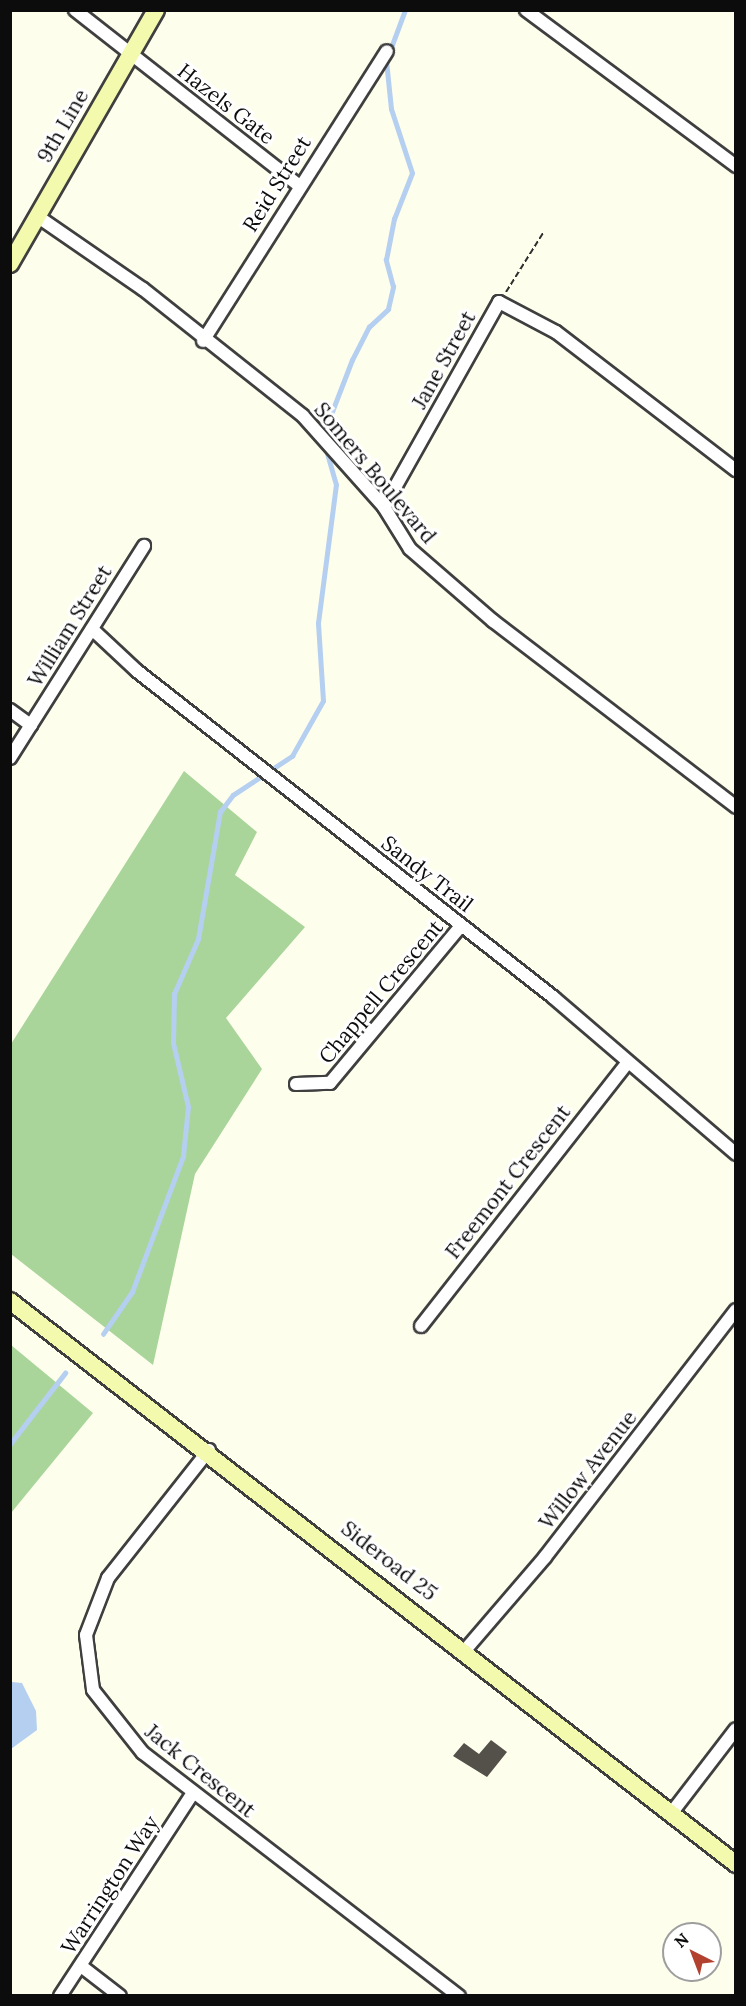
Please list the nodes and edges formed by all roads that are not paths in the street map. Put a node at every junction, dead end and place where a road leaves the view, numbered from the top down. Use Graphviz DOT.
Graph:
graph roads {
  1 [pos="75,10"];
  2 [pos="156,10"];
  3 [pos="526,10"];
  4 [pos="387,51"];
  5 [pos="130,54"];
  6 [pos="735,166"];
  7 [pos="298,185"];
  8 [pos="37,216"];
  9 [pos="10,264"];
  10 [pos="203,341"];
  11 [pos="733,464"];
  12 [pos="384,507"];
  13 [pos="144,546"];
  14 [pos="92,629"];
  15 [pos="10,710"];
  16 [pos="31,725"];
  17 [pos="10,758"];
  18 [pos="735,807"];
  19 [pos="462,926"];
  20 [pos="627,1063"];
  21 [pos="296,1084"];
  22 [pos="735,1154"];
  23 [pos="10,1301"];
  24 [pos="735,1310"];
  25 [pos="421,1326"];
  26 [pos="209,1450"];
  27 [pos="466,1649"];
  28 [pos="735,1730"];
  29 [pos="192,1794"];
  30 [pos="673,1811"];
  31 [pos="735,1863"];
  32 [pos="81,1966"];
  33 [pos="60,1995"];
  34 [pos="120,1995"];
  35 [pos="459,1995"];
  1 -- 5 [label="street, Hazels Gate"];
  2 -- 5 [label="main road, 9th Line"];
  3 -- 6 [label="street"];
  4 -- 7 [label="street, Reid Street"];
  5 -- 7 [label="street, Hazels Gate"];
  5 -- 8 [label="main road, 9th Line"];
  7 -- 10 [label="street, Reid Street"];
  8 -- 9 [label="main road, 9th Line"];
  8 -- 10 [label="street, Somers Boulevard"];
  10 -- 12 [label="street, Somers Boulevard"];
  11 -- 12 [label="street, Jane Street"];
  12 -- 18 [label="street, Somers Boulevard"];
  13 -- 14 [label="street, William Street"];
  14 -- 16 [label="street, William Street"];
  14 -- 19 [label="street, Sandy Trail"];
  15 -- 16 [label="street"];
  16 -- 17 [label="street, William Street"];
  19 -- 20 [label="street, Sandy Trail"];
  19 -- 21 [label="street, Chappell Crescent"];
  20 -- 22 [label="street, Sandy Trail"];
  20 -- 25 [label="street, Freemont Crescent"];
  23 -- 26 [label="main road, Sideroad 25"];
  24 -- 27 [label="street, Willow Avenue"];
  26 -- 27 [label="main road, Sideroad 25"];
  26 -- 29 [label="street, Jack Crescent"];
  27 -- 30 [label="main road, Sideroad 25"];
  28 -- 30 [label="street"];
  29 -- 32 [label="street, Warrington Way"];
  29 -- 35 [label="street, Jack Crescent"];
  30 -- 31 [label="main road, Sideroad 25"];
  32 -- 33 [label="street, Warrington Way"];
  32 -- 34 [label="street"];
}
